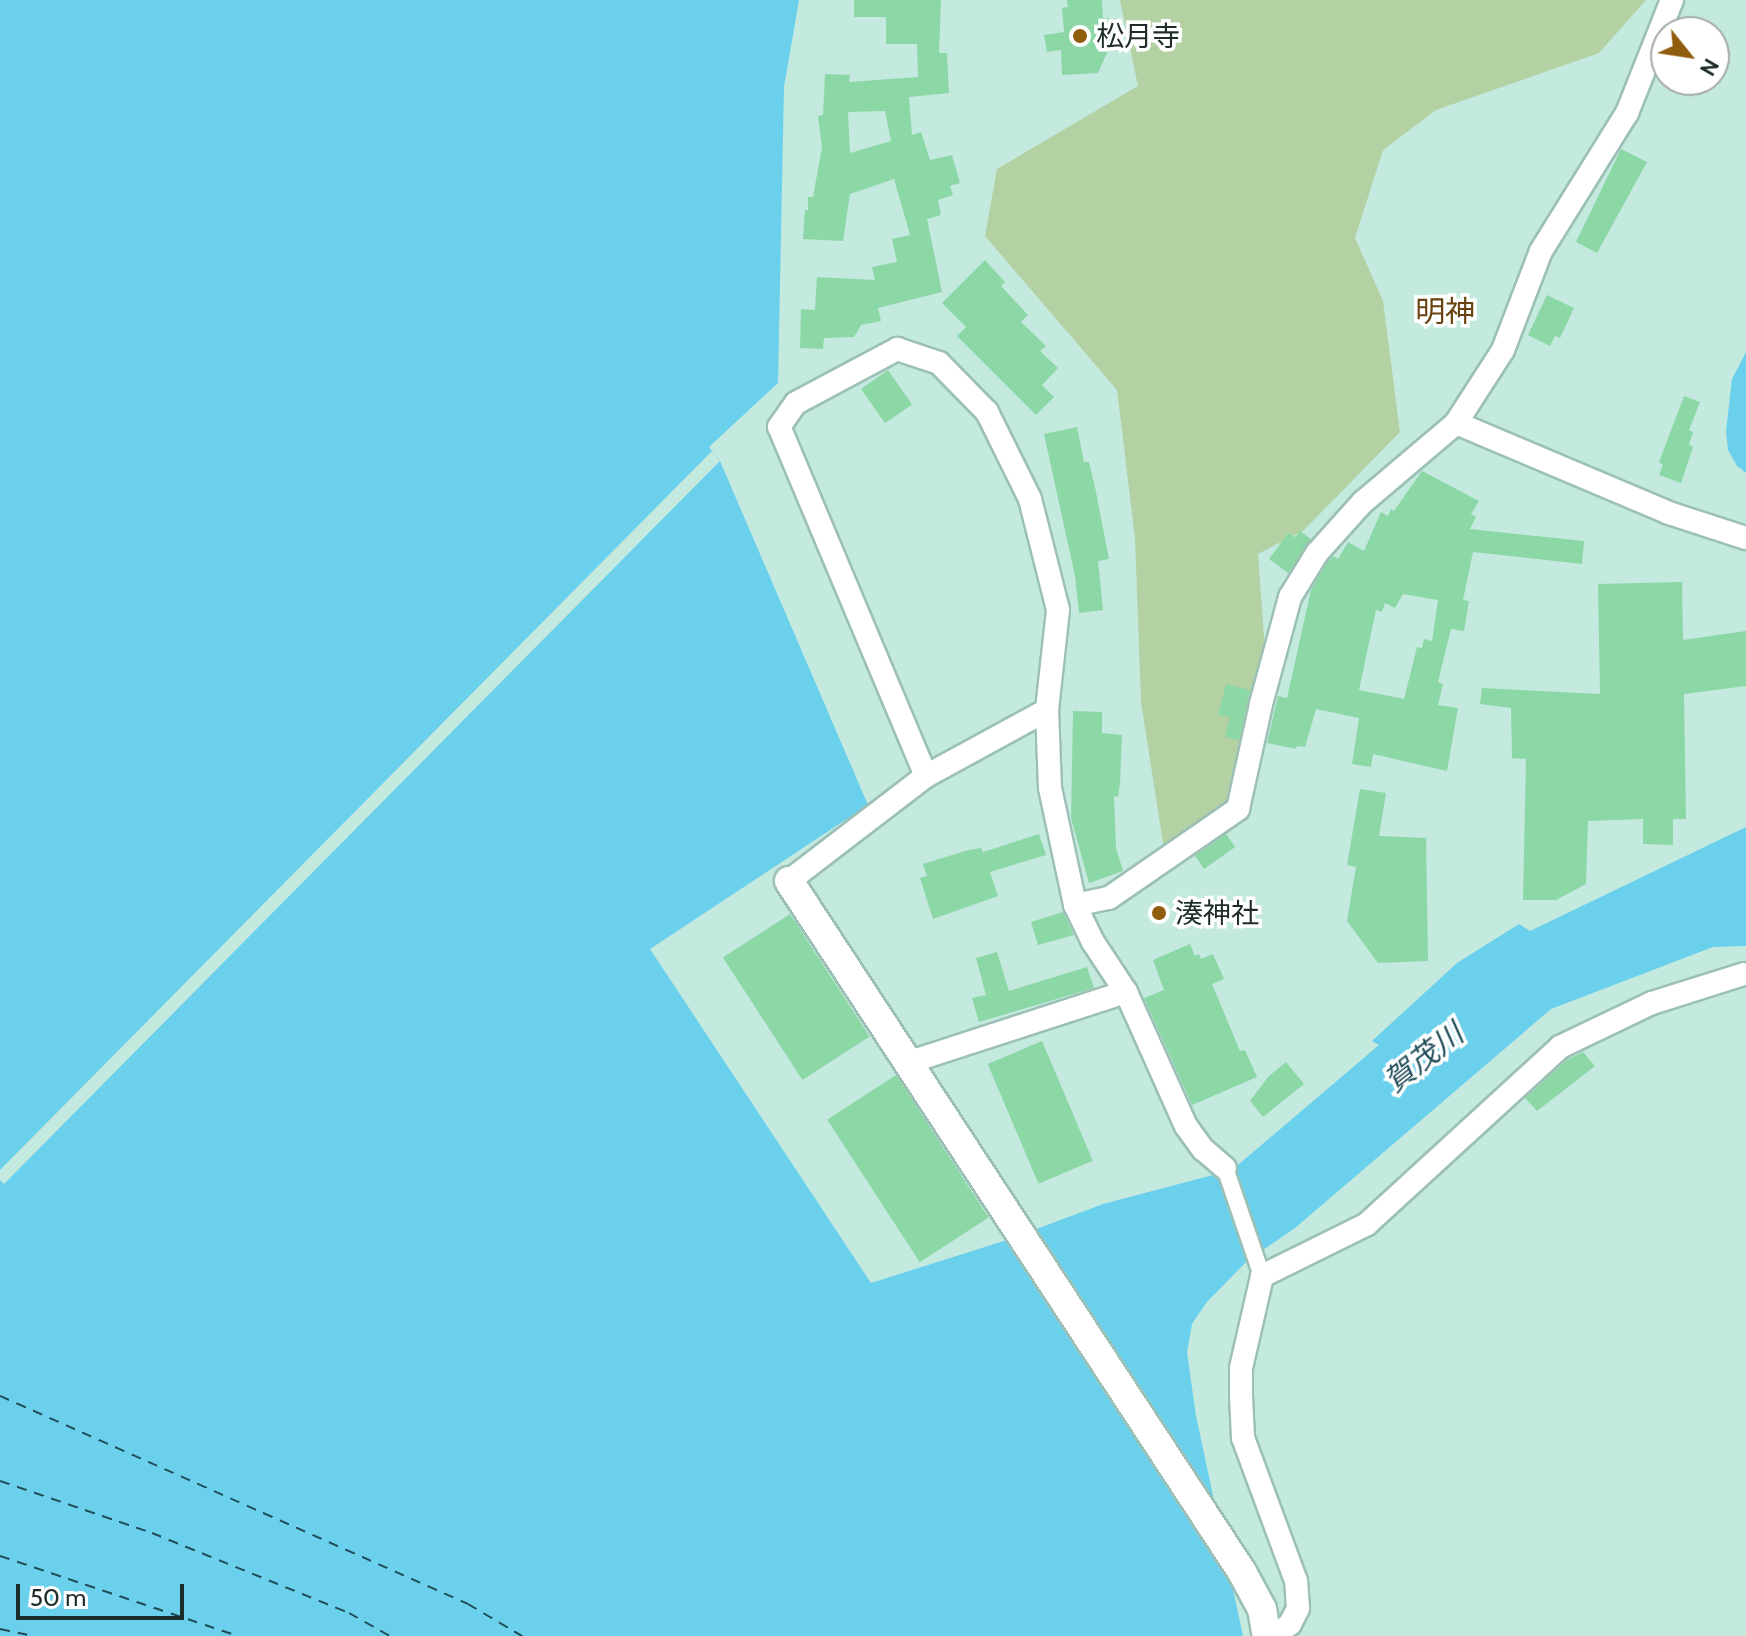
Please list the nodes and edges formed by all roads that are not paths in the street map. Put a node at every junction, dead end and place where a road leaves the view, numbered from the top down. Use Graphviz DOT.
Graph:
graph roads {
  1 [pos="1672,0"];
  2 [pos="1456,423"];
  3 [pos="1746,538"];
  4 [pos="1047,710"];
  5 [pos="926,776"];
  6 [pos="789,881"];
  7 [pos="1075,905"];
  8 [pos="1744,974"];
  9 [pos="1126,992"];
  10 [pos="910,1062"];
  11 [pos="1225,1168"];
  12 [pos="1258,1266"];
  13 [pos="1267,1636"];
  14 [pos="1274,1636"];
  1 -- 2 [label="street"];
  2 -- 3 [label="street"];
  2 -- 7 [label="street"];
  4 -- 5 [label="street"];
  4 -- 5 [label="street"];
  4 -- 7 [label="street"];
  5 -- 6 [label="street"];
  6 -- 10 [label="street"];
  7 -- 9 [label="street"];
  8 -- 12 [label="street"];
  9 -- 10 [label="street"];
  9 -- 11 [label="street"];
  10 -- 13 [label="street"];
  11 -- 12 [label="street"];
  12 -- 14 [label="street"];
}
